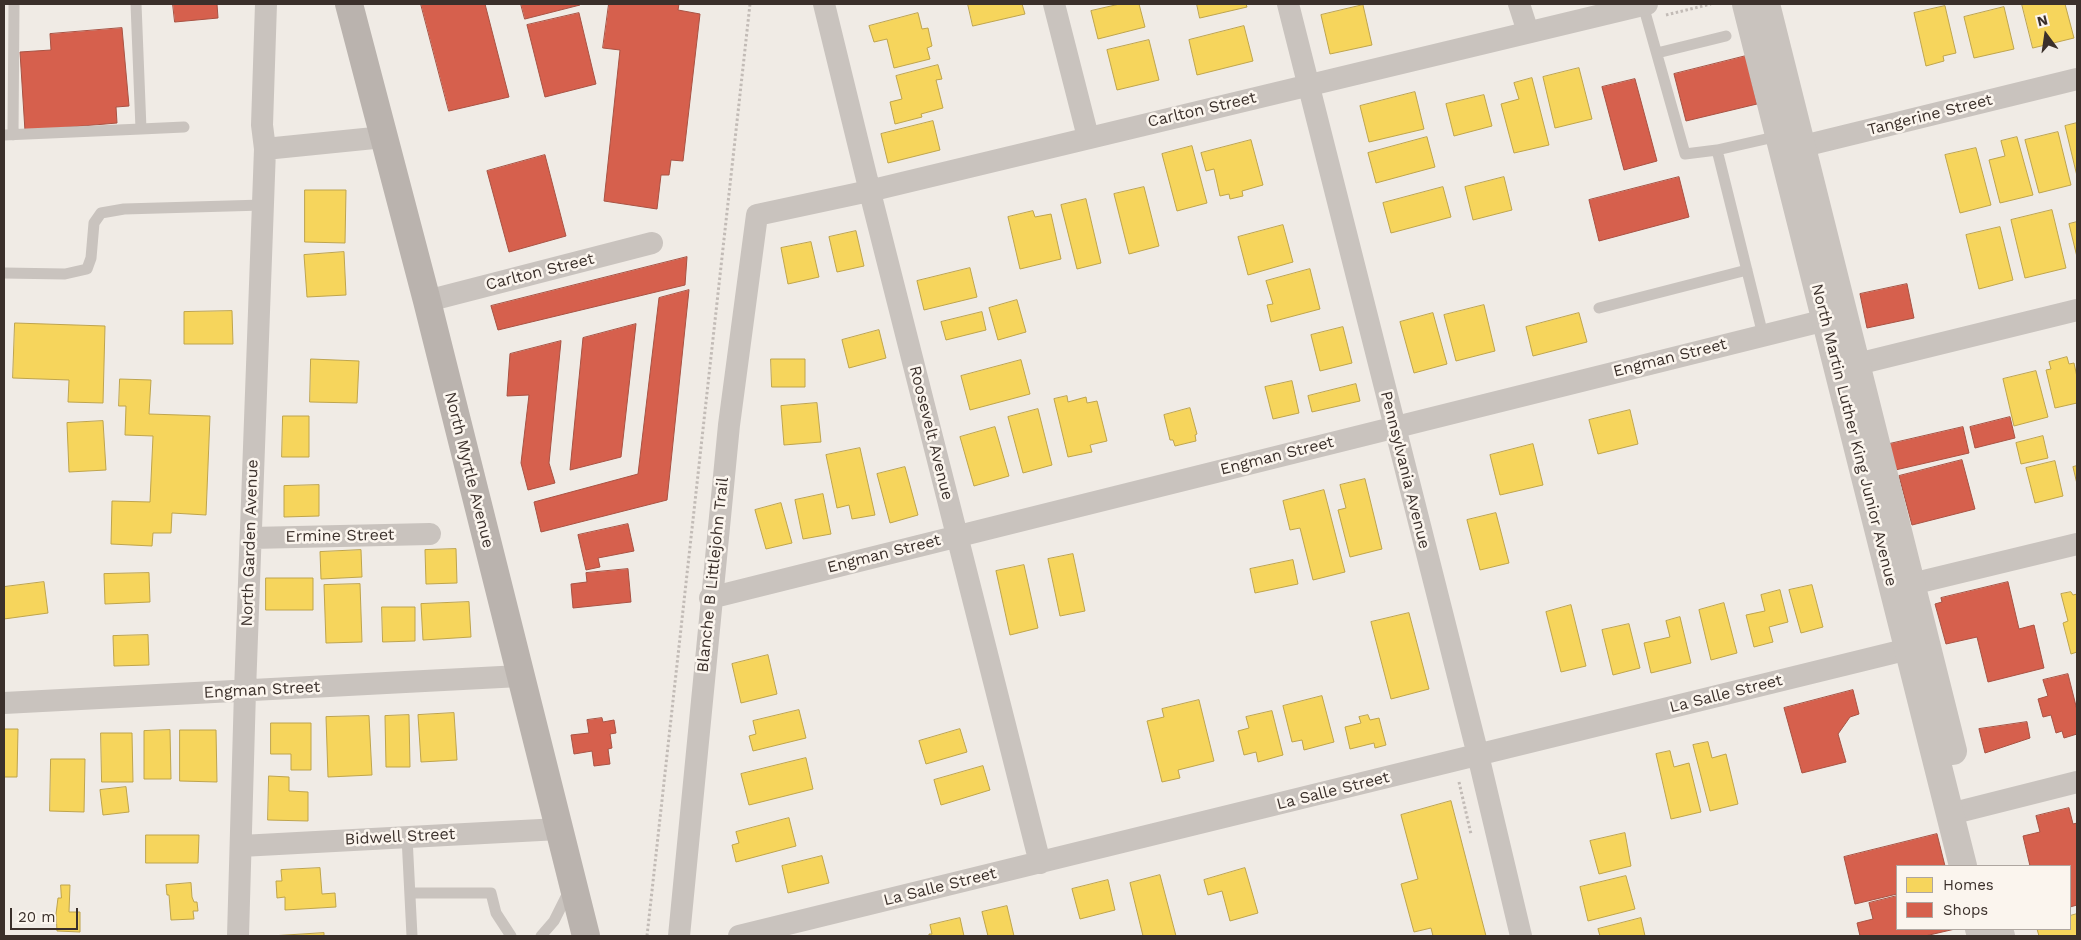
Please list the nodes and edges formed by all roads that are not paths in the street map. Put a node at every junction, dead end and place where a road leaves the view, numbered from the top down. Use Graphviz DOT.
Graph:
graph roads {
  1 [pos="14,4"];
  2 [pos="136,4"];
  3 [pos="266,4"];
  4 [pos="349,4"];
  5 [pos="824,4"];
  6 [pos="1054,4"];
  7 [pos="1288,4"];
  8 [pos="1519,4"];
  9 [pos="1645,4"];
  10 [pos="1746,4"];
  11 [pos="1766,4"];
  12 [pos="1528,32"];
  13 [pos="1726,36"];
  14 [pos="1657,53"];
  15 [pos="2077,79"];
  16 [pos="1308,85"];
  17 [pos="184,127"];
  18 [pos="141,129"];
  19 [pos="8,135"];
  20 [pos="384,136"];
  21 [pos="1088,137"];
  22 [pos="1788,144"];
  23 [pos="266,149"];
  24 [pos="1717,150"];
  25 [pos="869,191"];
  26 [pos="264,205"];
  27 [pos="758,215"];
  28 [pos="652,243"];
  29 [pos="1747,270"];
  30 [pos="4,273"];
  31 [pos="427,301"];
  32 [pos="1599,308"];
  33 [pos="2077,310"];
  34 [pos="1834,318"];
  35 [pos="1763,335"];
  36 [pos="1847,366"];
  37 [pos="1393,427"];
  38 [pos="430,534"];
  39 [pos="957,535"];
  40 [pos="250,538"];
  41 [pos="2077,544"];
  42 [pos="1902,586"];
  43 [pos="710,598"];
  44 [pos="1917,647"];
  45 [pos="520,676"];
  46 [pos="245,691"];
  47 [pos="4,703"];
  48 [pos="1478,755"];
  49 [pos="2077,782"];
  50 [pos="1959,812"];
  51 [pos="559,829"];
  52 [pos="407,837"];
  53 [pos="241,846"];
  54 [pos="1040,863"];
  55 [pos="1963,865"];
  56 [pos="1983,865"];
  57 [pos="572,883"];
  58 [pos="410,893"];
  59 [pos="238,936"];
  60 [pos="412,936"];
  61 [pos="511,936"];
  62 [pos="541,936"];
  63 [pos="586,936"];
  64 [pos="679,936"];
  65 [pos="739,936"];
  66 [pos="1521,936"];
  1 -- 19 [label="lane"];
  2 -- 18 [label="lane"];
  3 -- 23 [label="street, North Garden Avenue"];
  4 -- 20 [label="main road, North Myrtle Avenue"];
  5 -- 25 [label="street, Roosevelt Avenue"];
  6 -- 21 [label="street"];
  7 -- 16 [label="street, Pennsylvania Avenue"];
  8 -- 12 [label="street"];
  9 -- 12 [label="street, Carlton Street"];
  9 -- 14 [label="lane"];
  10 -- 22 [label="street, North Martin Luther King Junior Avenue"];
  11 -- 22 [label="street, North Martin Luther King Junior Avenue"];
  12 -- 16 [label="street, Carlton Street"];
  13 -- 14 [label="lane"];
  14 -- 24 [label="lane"];
  15 -- 22 [label="street, Tangerine Street"];
  16 -- 21 [label="street, Carlton Street"];
  16 -- 37 [label="street, Pennsylvania Avenue"];
  17 -- 18 [label="lane"];
  18 -- 19 [label="lane"];
  20 -- 23 [label="street"];
  20 -- 31 [label="main road, North Myrtle Avenue"];
  21 -- 25 [label="street, Carlton Street"];
  22 -- 24 [label="lane"];
  22 -- 34 [label="street, North Martin Luther King Junior Avenue"];
  23 -- 26 [label="street, North Garden Avenue"];
  24 -- 29 [label="lane"];
  25 -- 27 [label="street, Carlton Street"];
  25 -- 39 [label="street, Roosevelt Avenue"];
  26 -- 30 [label="lane"];
  26 -- 40 [label="street, North Garden Avenue"];
  27 -- 43 [label="street, Blanche B Littlejohn Trail"];
  28 -- 31 [label="street, Carlton Street"];
  29 -- 32 [label="lane"];
  29 -- 35 [label="lane"];
  31 -- 45 [label="main road, North Myrtle Avenue"];
  33 -- 36 [label="street"];
  34 -- 35 [label="street, Engman Street"];
  34 -- 36 [label="street, North Martin Luther King Junior Avenue"];
  35 -- 37 [label="street, Engman Street"];
  36 -- 42 [label="street, North Martin Luther King Junior Avenue"];
  37 -- 39 [label="street, Engman Street"];
  37 -- 48 [label="street, Pennsylvania Avenue"];
  38 -- 40 [label="street, Ermine Street"];
  39 -- 43 [label="street, Engman Street"];
  39 -- 54 [label="street, Roosevelt Avenue"];
  40 -- 46 [label="street, North Garden Avenue"];
  41 -- 42 [label="street"];
  42 -- 44 [label="street, North Martin Luther King Junior Avenue"];
  43 -- 64 [label="street, Blanche B Littlejohn Trail"];
  44 -- 48 [label="street, La Salle Street"];
  44 -- 50 [label="street, North Martin Luther King Junior Avenue"];
  45 -- 46 [label="street, Engman Street"];
  45 -- 51 [label="main road, North Myrtle Avenue"];
  46 -- 47 [label="street, Engman Street"];
  46 -- 53 [label="street, North Garden Avenue"];
  48 -- 54 [label="street, La Salle Street"];
  48 -- 66 [label="street, Pennsylvania Avenue"];
  49 -- 50 [label="street"];
  50 -- 55 [label="street, North Martin Luther King Junior Avenue"];
  50 -- 56 [label="street, North Martin Luther King Junior Avenue"];
  51 -- 52 [label="street, Bidwell Street"];
  51 -- 57 [label="main road, North Myrtle Avenue"];
  52 -- 53 [label="street, Bidwell Street"];
  52 -- 58 [label="lane"];
  53 -- 59 [label="street, North Garden Avenue"];
  54 -- 65 [label="street, La Salle Street"];
  57 -- 62 [label="lane"];
  57 -- 63 [label="main road, North Myrtle Avenue"];
  58 -- 60 [label="lane"];
  58 -- 61 [label="lane"];
}
